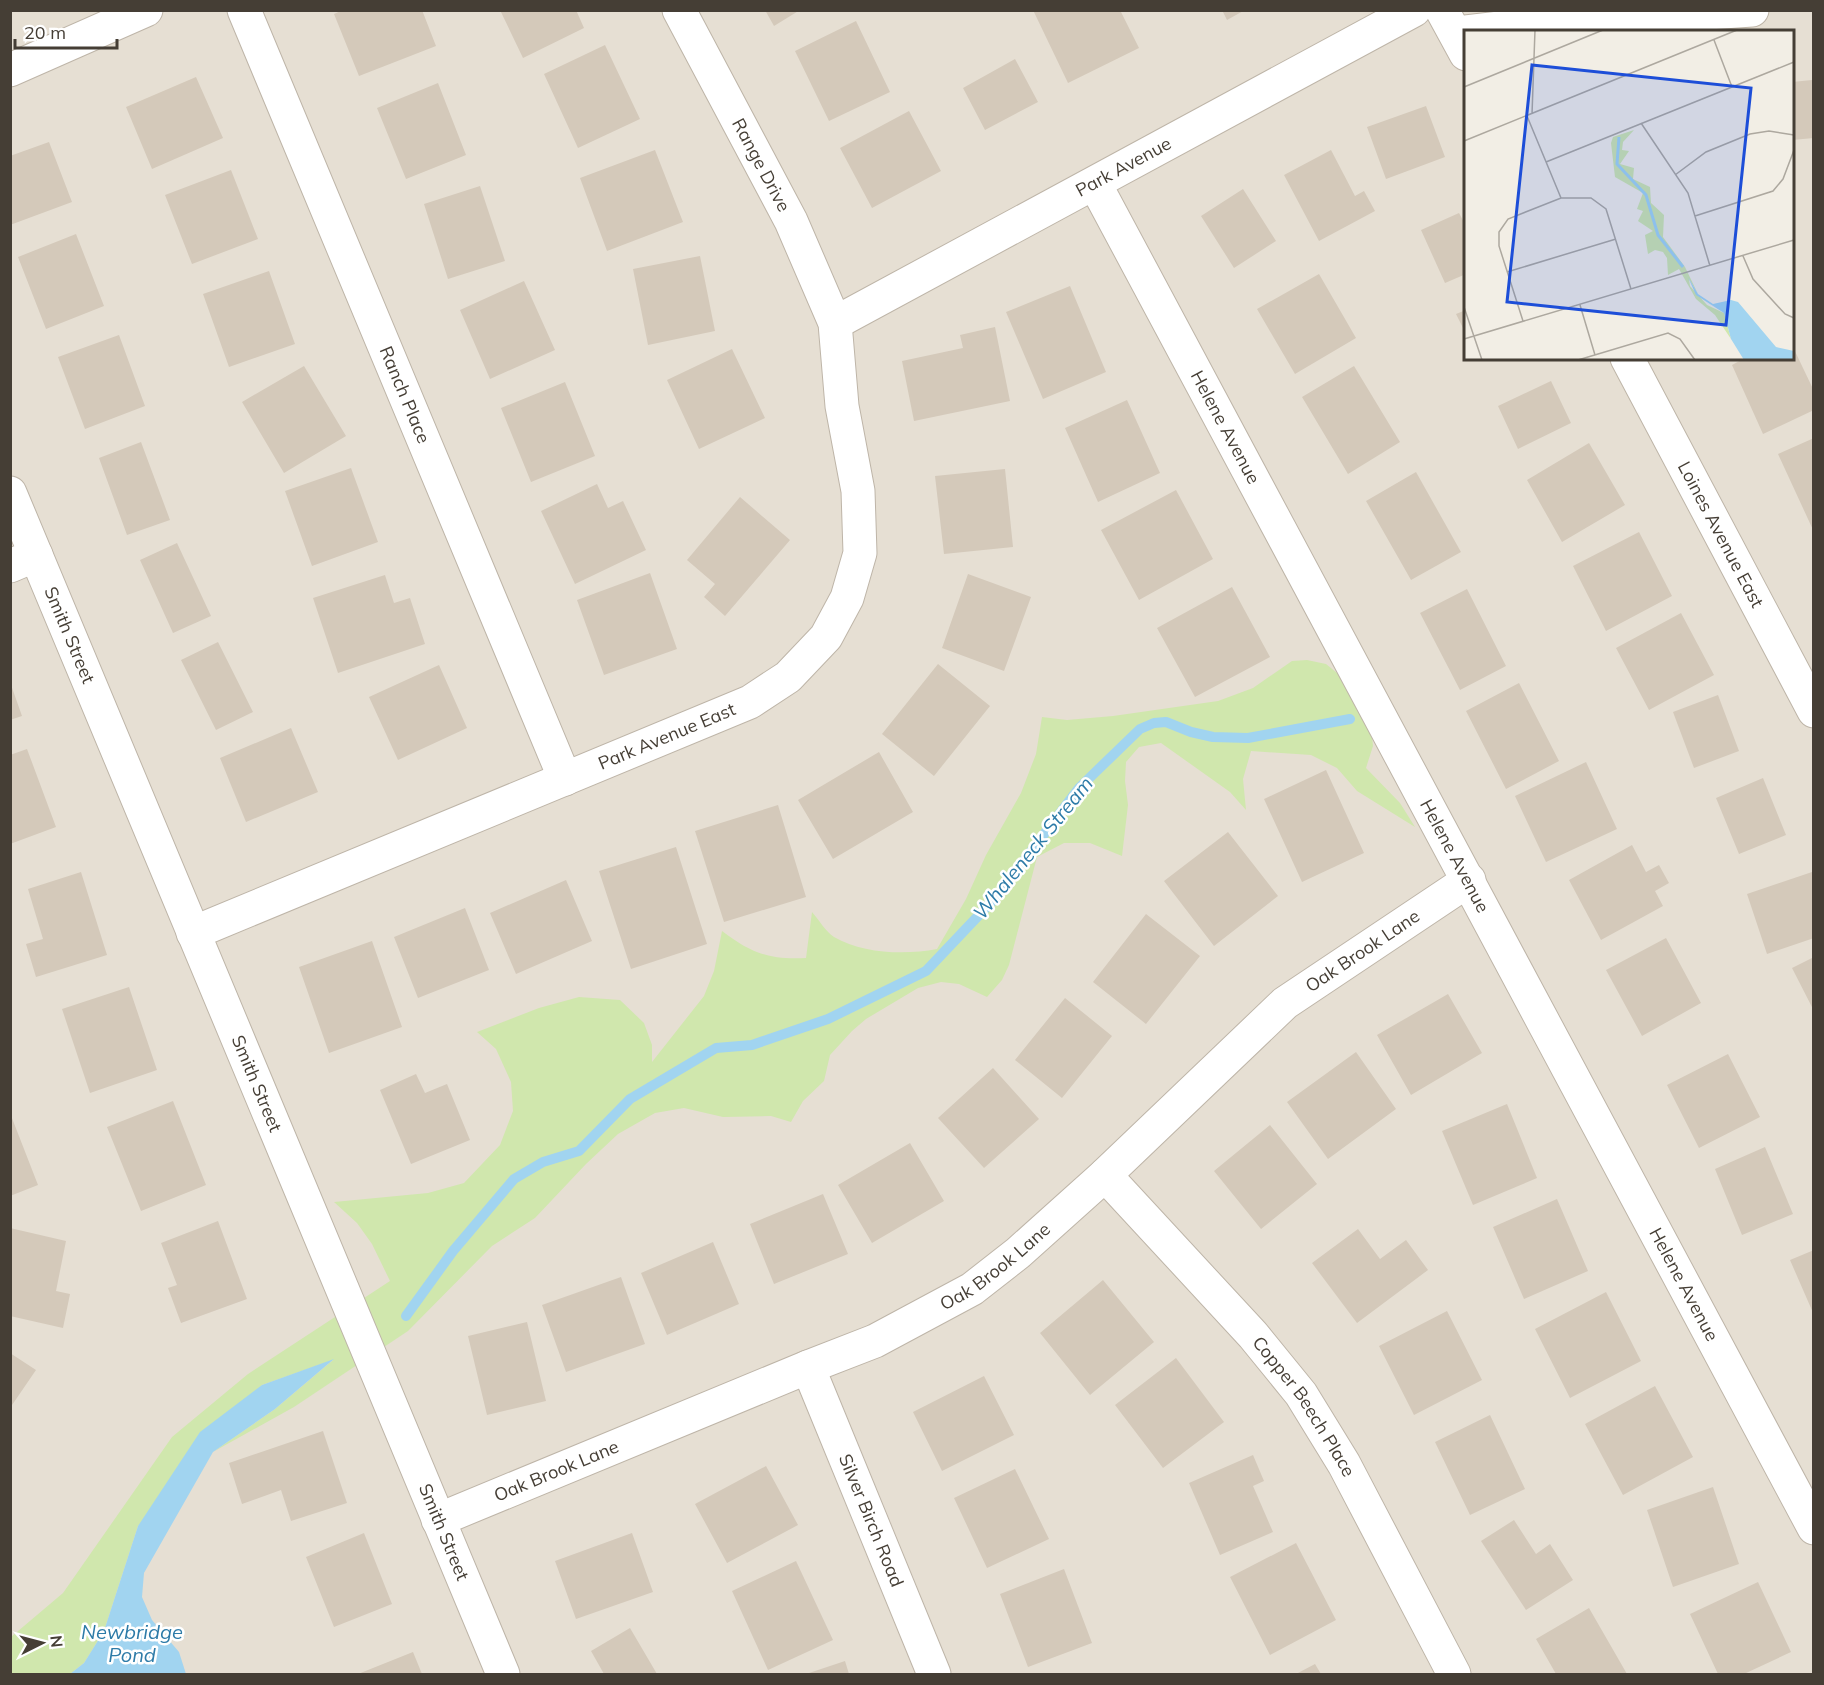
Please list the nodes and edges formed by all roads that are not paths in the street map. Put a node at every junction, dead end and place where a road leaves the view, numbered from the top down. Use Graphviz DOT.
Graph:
graph roads {
  1 [pos="146,10"];
  2 [pos="244,10"];
  3 [pos="679,10"];
  4 [pos="1414,10"];
  5 [pos="1752,10"];
  6 [pos="1478,30"];
  7 [pos="10,70"];
  8 [pos="1095,184"];
  9 [pos="835,323"];
  10 [pos="1628,360"];
  11 [pos="10,493"];
  12 [pos="23,561"];
  13 [pos="1814,711"];
  14 [pos="565,778"];
  15 [pos="1469,880"];
  16 [pos="194,933"];
  17 [pos="1105,1175"];
  18 [pos="808,1367"];
  19 [pos="438,1521"];
  20 [pos="1814,1528"];
  21 [pos="502,1674"];
  22 [pos="934,1674"];
  23 [pos="1454,1674"];
  1 -- 7 [label="street"];
  2 -- 14 [label="street, Ranch Place"];
  3 -- 9 [label="street, Range Drive"];
  4 -- 8 [label="street, Park Avenue"];
  5 -- 6 [label="street"];
  8 -- 9 [label="street, Park Avenue"];
  8 -- 15 [label="street, Helene Avenue"];
  9 -- 14 [label="street, Park Avenue East"];
  10 -- 13 [label="street, Loines Avenue East"];
  11 -- 12 [label="street, Smith Street"];
  12 -- 16 [label="street, Smith Street"];
  14 -- 16 [label="street, Park Avenue East"];
  15 -- 17 [label="street, Oak Brook Lane"];
  15 -- 20 [label="street, Helene Avenue"];
  16 -- 19 [label="street, Smith Street"];
  17 -- 18 [label="street, Oak Brook Lane"];
  17 -- 23 [label="street, Copper Beech Place"];
  18 -- 19 [label="street, Oak Brook Lane"];
  18 -- 22 [label="street, Silver Birch Road"];
  19 -- 21 [label="street, Smith Street"];
}
